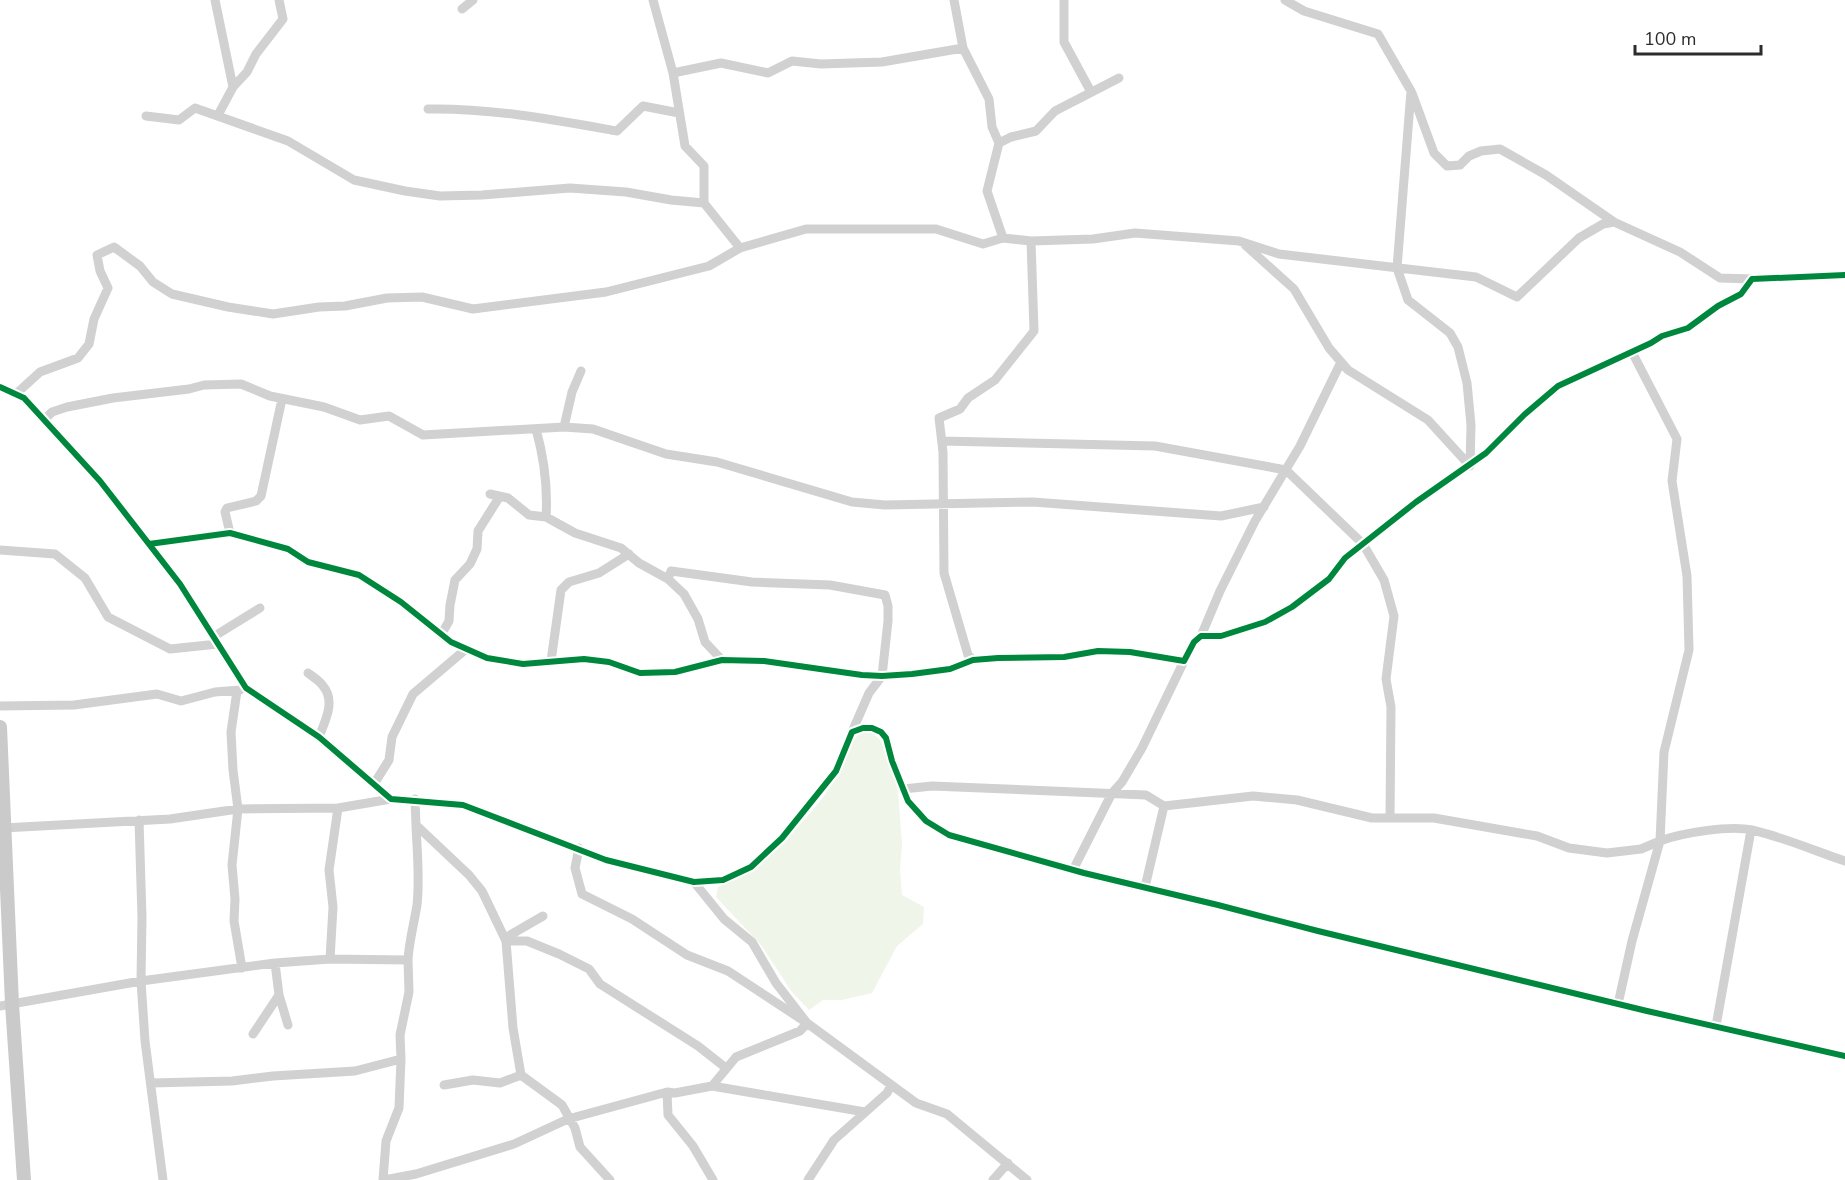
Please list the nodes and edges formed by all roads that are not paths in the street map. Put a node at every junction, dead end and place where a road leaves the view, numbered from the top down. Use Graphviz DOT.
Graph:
graph roads {
  1 [pos="216,0"];
  2 [pos="279,0"];
  3 [pos="473,0"];
  4 [pos="653,0"];
  5 [pos="954,0"];
  6 [pos="1064,0"];
  7 [pos="1285,0"];
  8 [pos="462,9"];
  9 [pos="963,48"];
  10 [pos="673,73"];
  11 [pos="1119,78"];
  12 [pos="232,87"];
  13 [pos="1411,91"];
  14 [pos="1091,92"];
  15 [pos="428,109"];
  16 [pos="680,113"];
  17 [pos="218,115"];
  18 [pos="146,116"];
  19 [pos="999,143"];
  20 [pos="704,203"];
  21 [pos="1614,222"];
  22 [pos="1003,238"];
  23 [pos="1239,240"];
  24 [pos="1031,241"];
  25 [pos="740,248"];
  26 [pos="1397,268"];
  27 [pos="1845,275"];
  28 [pos="1752,279"];
  29 [pos="1632,352"];
  30 [pos="1341,362"];
  31 [pos="581,371"];
  32 [pos="0,387"];
  33 [pos="17,393"];
  34 [pos="282,399"];
  35 [pos="44,420"];
  36 [pos="564,427"];
  37 [pos="536,429"];
  38 [pos="942,441"];
  39 [pos="1470,466"];
  40 [pos="1286,470"];
  41 [pos="490,494"];
  42 [pos="500,496"];
  43 [pos="942,504"];
  44 [pos="1264,507"];
  45 [pos="546,517"];
  46 [pos="230,533"];
  47 [pos="149,544"];
  48 [pos="1363,544"];
  49 [pos="0,550"];
  50 [pos="629,554"];
  51 [pos="668,579"];
  52 [pos="260,609"];
  53 [pos="441,635"];
  54 [pos="1202,636"];
  55 [pos="216,640"];
  56 [pos="466,649"];
  57 [pos="722,660"];
  58 [pos="973,660"];
  59 [pos="551,661"];
  60 [pos="1184,661"];
  61 [pos="308,673"];
  62 [pos="882,676"];
  63 [pos="242,689"];
  64 [pos="0,705"];
  65 [pos="0,727"];
  66 [pos="852,732"];
  67 [pos="319,736"];
  68 [pos="374,784"];
  69 [pos="903,789"];
  70 [pos="1112,793"];
  71 [pos="391,798"];
  72 [pos="415,799"];
  73 [pos="1164,806"];
  74 [pos="338,808"];
  75 [pos="238,809"];
  76 [pos="1390,818"];
  77 [pos="139,819"];
  78 [pos="2,820"];
  79 [pos="416,825"];
  80 [pos="1751,830"];
  81 [pos="1660,841"];
  82 [pos="579,848"];
  83 [pos="1845,861"];
  84 [pos="1073,870"];
  85 [pos="694,882"];
  86 [pos="1145,887"];
  87 [pos="543,916"];
  88 [pos="506,939"];
  89 [pos="330,959"];
  90 [pos="408,960"];
  91 [pos="275,963"];
  92 [pos="242,968"];
  93 [pos="141,981"];
  94 [pos="279,995"];
  95 [pos="1618,1004"];
  96 [pos="6,1005"];
  97 [pos="807,1023"];
  98 [pos="288,1025"];
  99 [pos="1716,1026"];
  100 [pos="253,1034"];
  101 [pos="1845,1056"];
  102 [pos="401,1059"];
  103 [pos="726,1068"];
  104 [pos="521,1075"];
  105 [pos="151,1083"];
  106 [pos="444,1085"];
  107 [pos="891,1085"];
  108 [pos="712,1086"];
  109 [pos="667,1092"];
  110 [pos="865,1113"];
  111 [pos="568,1119"];
  112 [pos="1008,1163"];
  113 [pos="24,1180"];
  114 [pos="163,1180"];
  115 [pos="383,1180"];
  116 [pos="610,1180"];
  117 [pos="713,1180"];
  118 [pos="808,1180"];
  119 [pos="993,1180"];
  120 [pos="1026,1180"];
  1 -- 12 [label="street"];
  2 -- 12 [label="street"];
  3 -- 8 [label="street"];
  4 -- 10 [label="street"];
  5 -- 9 [label="street"];
  6 -- 14 [label="street"];
  7 -- 13 [label="street"];
  9 -- 10 [label="street"];
  9 -- 19 [label="street"];
  10 -- 16 [label="street"];
  11 -- 14 [label="street"];
  12 -- 17 [label="street"];
  13 -- 21 [label="street"];
  13 -- 26 [label="street"];
  14 -- 19 [label="street"];
  15 -- 16 [label="street"];
  16 -- 20 [label="street"];
  17 -- 18 [label="street"];
  17 -- 20 [label="street"];
  19 -- 22 [label="street"];
  20 -- 25 [label="street"];
  21 -- 26 [label="street"];
  21 -- 28 [label="street"];
  22 -- 24 [label="street"];
  22 -- 25 [label="street"];
  23 -- 24 [label="street"];
  23 -- 26 [label="street"];
  23 -- 30 [label="street"];
  24 -- 38 [label="street"];
  25 -- 33 [label="street"];
  26 -- 39 [label="street"];
  27 -- 28 [label="street"];
  28 -- 29 [label="street"];
  29 -- 39 [label="street"];
  29 -- 81 [label="street"];
  30 -- 39 [label="street"];
  30 -- 40 [label="street"];
  31 -- 36 [label="street"];
  32 -- 33 [label="street"];
  33 -- 35 [label="street"];
  34 -- 35 [label="street"];
  34 -- 37 [label="street"];
  34 -- 46 [label="street"];
  35 -- 47 [label="street"];
  36 -- 37 [label="street"];
  36 -- 43 [label="street"];
  37 -- 45 [label="street"];
  38 -- 40 [label="street"];
  38 -- 43 [label="street"];
  39 -- 48 [label="street"];
  40 -- 44 [label="street"];
  40 -- 48 [label="street"];
  41 -- 42 [label="street"];
  42 -- 45 [label="street"];
  42 -- 53 [label="street"];
  43 -- 44 [label="street"];
  43 -- 58 [label="street"];
  44 -- 54 [label="street"];
  45 -- 50 [label="street"];
  46 -- 47 [label="street"];
  46 -- 53 [label="street"];
  47 -- 55 [label="street"];
  48 -- 54 [label="street"];
  48 -- 76 [label="street"];
  49 -- 55 [label="street"];
  50 -- 51 [label="street"];
  50 -- 59 [label="street"];
  51 -- 57 [label="street"];
  51 -- 62 [label="street"];
  52 -- 55 [label="street"];
  53 -- 56 [label="street"];
  54 -- 60 [label="street"];
  55 -- 63 [label="street"];
  56 -- 59 [label="street"];
  56 -- 68 [label="street"];
  57 -- 59 [label="street"];
  57 -- 62 [label="street"];
  58 -- 60 [label="street"];
  58 -- 62 [label="street"];
  60 -- 70 [label="street"];
  61 -- 67 [label="street"];
  62 -- 66 [label="street"];
  63 -- 64 [label="street"];
  63 -- 67 [label="street"];
  63 -- 75 [label="street"];
  65 -- 78 [label="street"];
  66 -- 69 [label="street"];
  66 -- 85 [label="street"];
  67 -- 68 [label="street"];
  68 -- 71 [label="street"];
  69 -- 70 [label="street"];
  69 -- 84 [label="street"];
  70 -- 73 [label="street"];
  70 -- 84 [label="street"];
  71 -- 72 [label="street"];
  71 -- 74 [label="street"];
  72 -- 79 [label="street"];
  72 -- 82 [label="street"];
  73 -- 76 [label="street"];
  73 -- 86 [label="street"];
  74 -- 75 [label="street"];
  74 -- 89 [label="street"];
  75 -- 77 [label="street"];
  75 -- 92 [label="street"];
  76 -- 81 [label="street"];
  77 -- 78 [label="street"];
  77 -- 93 [label="street"];
  78 -- 96 [label="street"];
  79 -- 88 [label="street"];
  79 -- 90 [label="street"];
  80 -- 81 [label="street"];
  80 -- 83 [label="street"];
  80 -- 99 [label="street"];
  81 -- 95 [label="street"];
  82 -- 85 [label="street"];
  82 -- 97 [label="street"];
  84 -- 86 [label="street"];
  85 -- 97 [label="street"];
  86 -- 95 [label="street"];
  87 -- 88 [label="street"];
  88 -- 103 [label="street"];
  88 -- 104 [label="street"];
  89 -- 90 [label="street"];
  89 -- 91 [label="street"];
  90 -- 102 [label="street"];
  91 -- 92 [label="street"];
  91 -- 94 [label="street"];
  92 -- 93 [label="street"];
  93 -- 96 [label="street"];
  93 -- 105 [label="street"];
  94 -- 98 [label="street"];
  94 -- 100 [label="street"];
  95 -- 99 [label="street"];
  96 -- 113 [label="street"];
  97 -- 103 [label="street"];
  97 -- 107 [label="street"];
  99 -- 101 [label="street"];
  102 -- 105 [label="street"];
  102 -- 115 [label="street"];
  103 -- 108 [label="street"];
  104 -- 106 [label="street"];
  104 -- 111 [label="street"];
  105 -- 114 [label="street"];
  107 -- 110 [label="street"];
  107 -- 112 [label="street"];
  108 -- 109 [label="street"];
  108 -- 110 [label="street"];
  109 -- 111 [label="street"];
  109 -- 117 [label="street"];
  110 -- 118 [label="street"];
  111 -- 115 [label="street"];
  111 -- 116 [label="street"];
  112 -- 119 [label="street"];
  112 -- 120 [label="street"];
}
